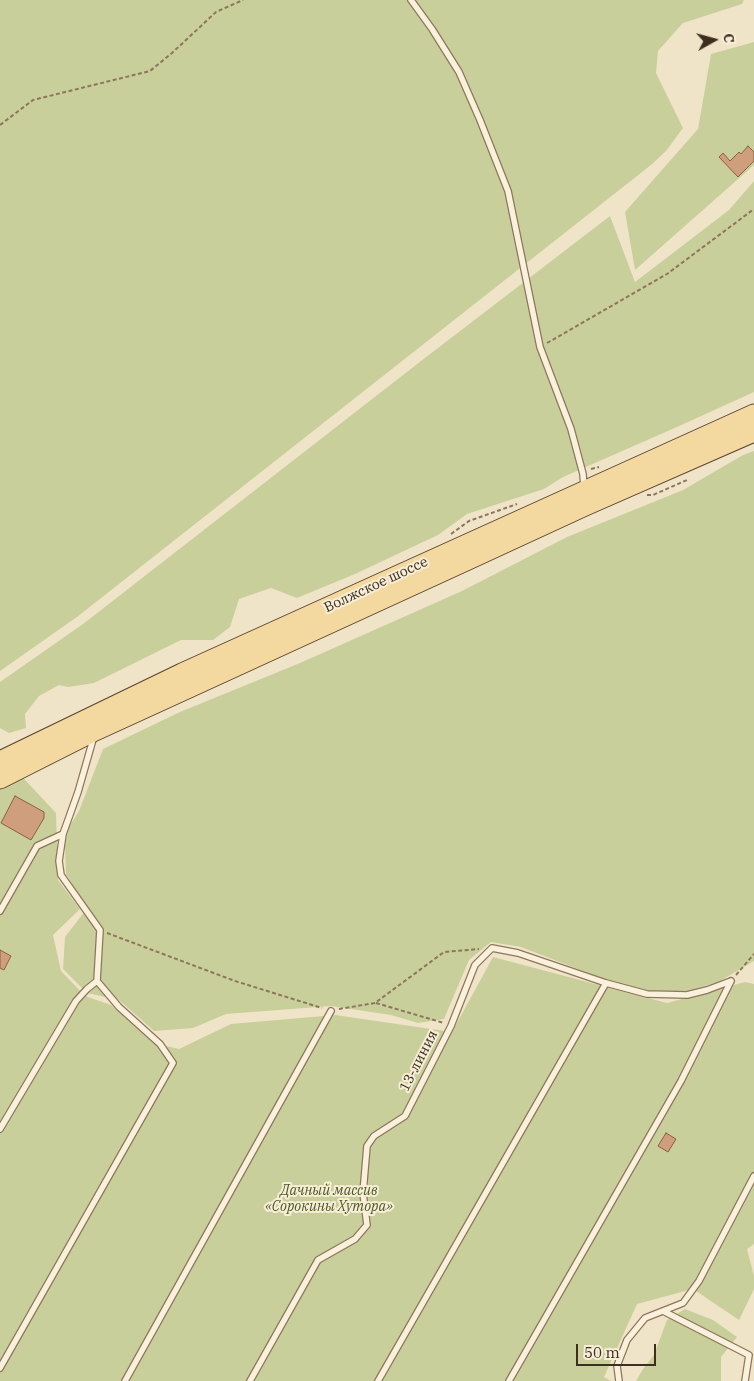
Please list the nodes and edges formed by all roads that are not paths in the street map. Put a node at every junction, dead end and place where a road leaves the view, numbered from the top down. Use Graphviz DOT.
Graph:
graph roads {
  1 [pos="411,0"];
  2 [pos="754,414"];
  3 [pos="754,432"];
  4 [pos="584,491"];
  5 [pos="95,732"];
  6 [pos="0,761"];
  7 [pos="0,779"];
  8 [pos="63,834"];
  9 [pos="0,910"];
  10 [pos="98,980"];
  11 [pos="606,983"];
  12 [pos="330,1011"];
  13 [pos="0,1129"];
  14 [pos="754,1176"];
  15 [pos="663,1311"];
  16 [pos="0,1368"];
  17 [pos="126,1381"];
  18 [pos="250,1381"];
  19 [pos="378,1381"];
  20 [pos="509,1381"];
  21 [pos="619,1381"];
  22 [pos="746,1381"];
  1 -- 4 [label="lane"];
  2 -- 4 [label="main road, Волжское шоссе"];
  3 -- 5 [label="main road, Волжское шоссе"];
  4 -- 6 [label="main road, Волжское шоссе"];
  5 -- 7 [label="main road, Волжское шоссе"];
  5 -- 8 [label="lane"];
  8 -- 9 [label="lane"];
  8 -- 10 [label="lane"];
  10 -- 13 [label="lane"];
  10 -- 16 [label="lane"];
  11 -- 18 [label="lane, 13-линия"];
  11 -- 19 [label="lane"];
  11 -- 20 [label="lane"];
  12 -- 17 [label="lane"];
  14 -- 15 [label="lane"];
  15 -- 21 [label="lane"];
  15 -- 22 [label="lane"];
}
